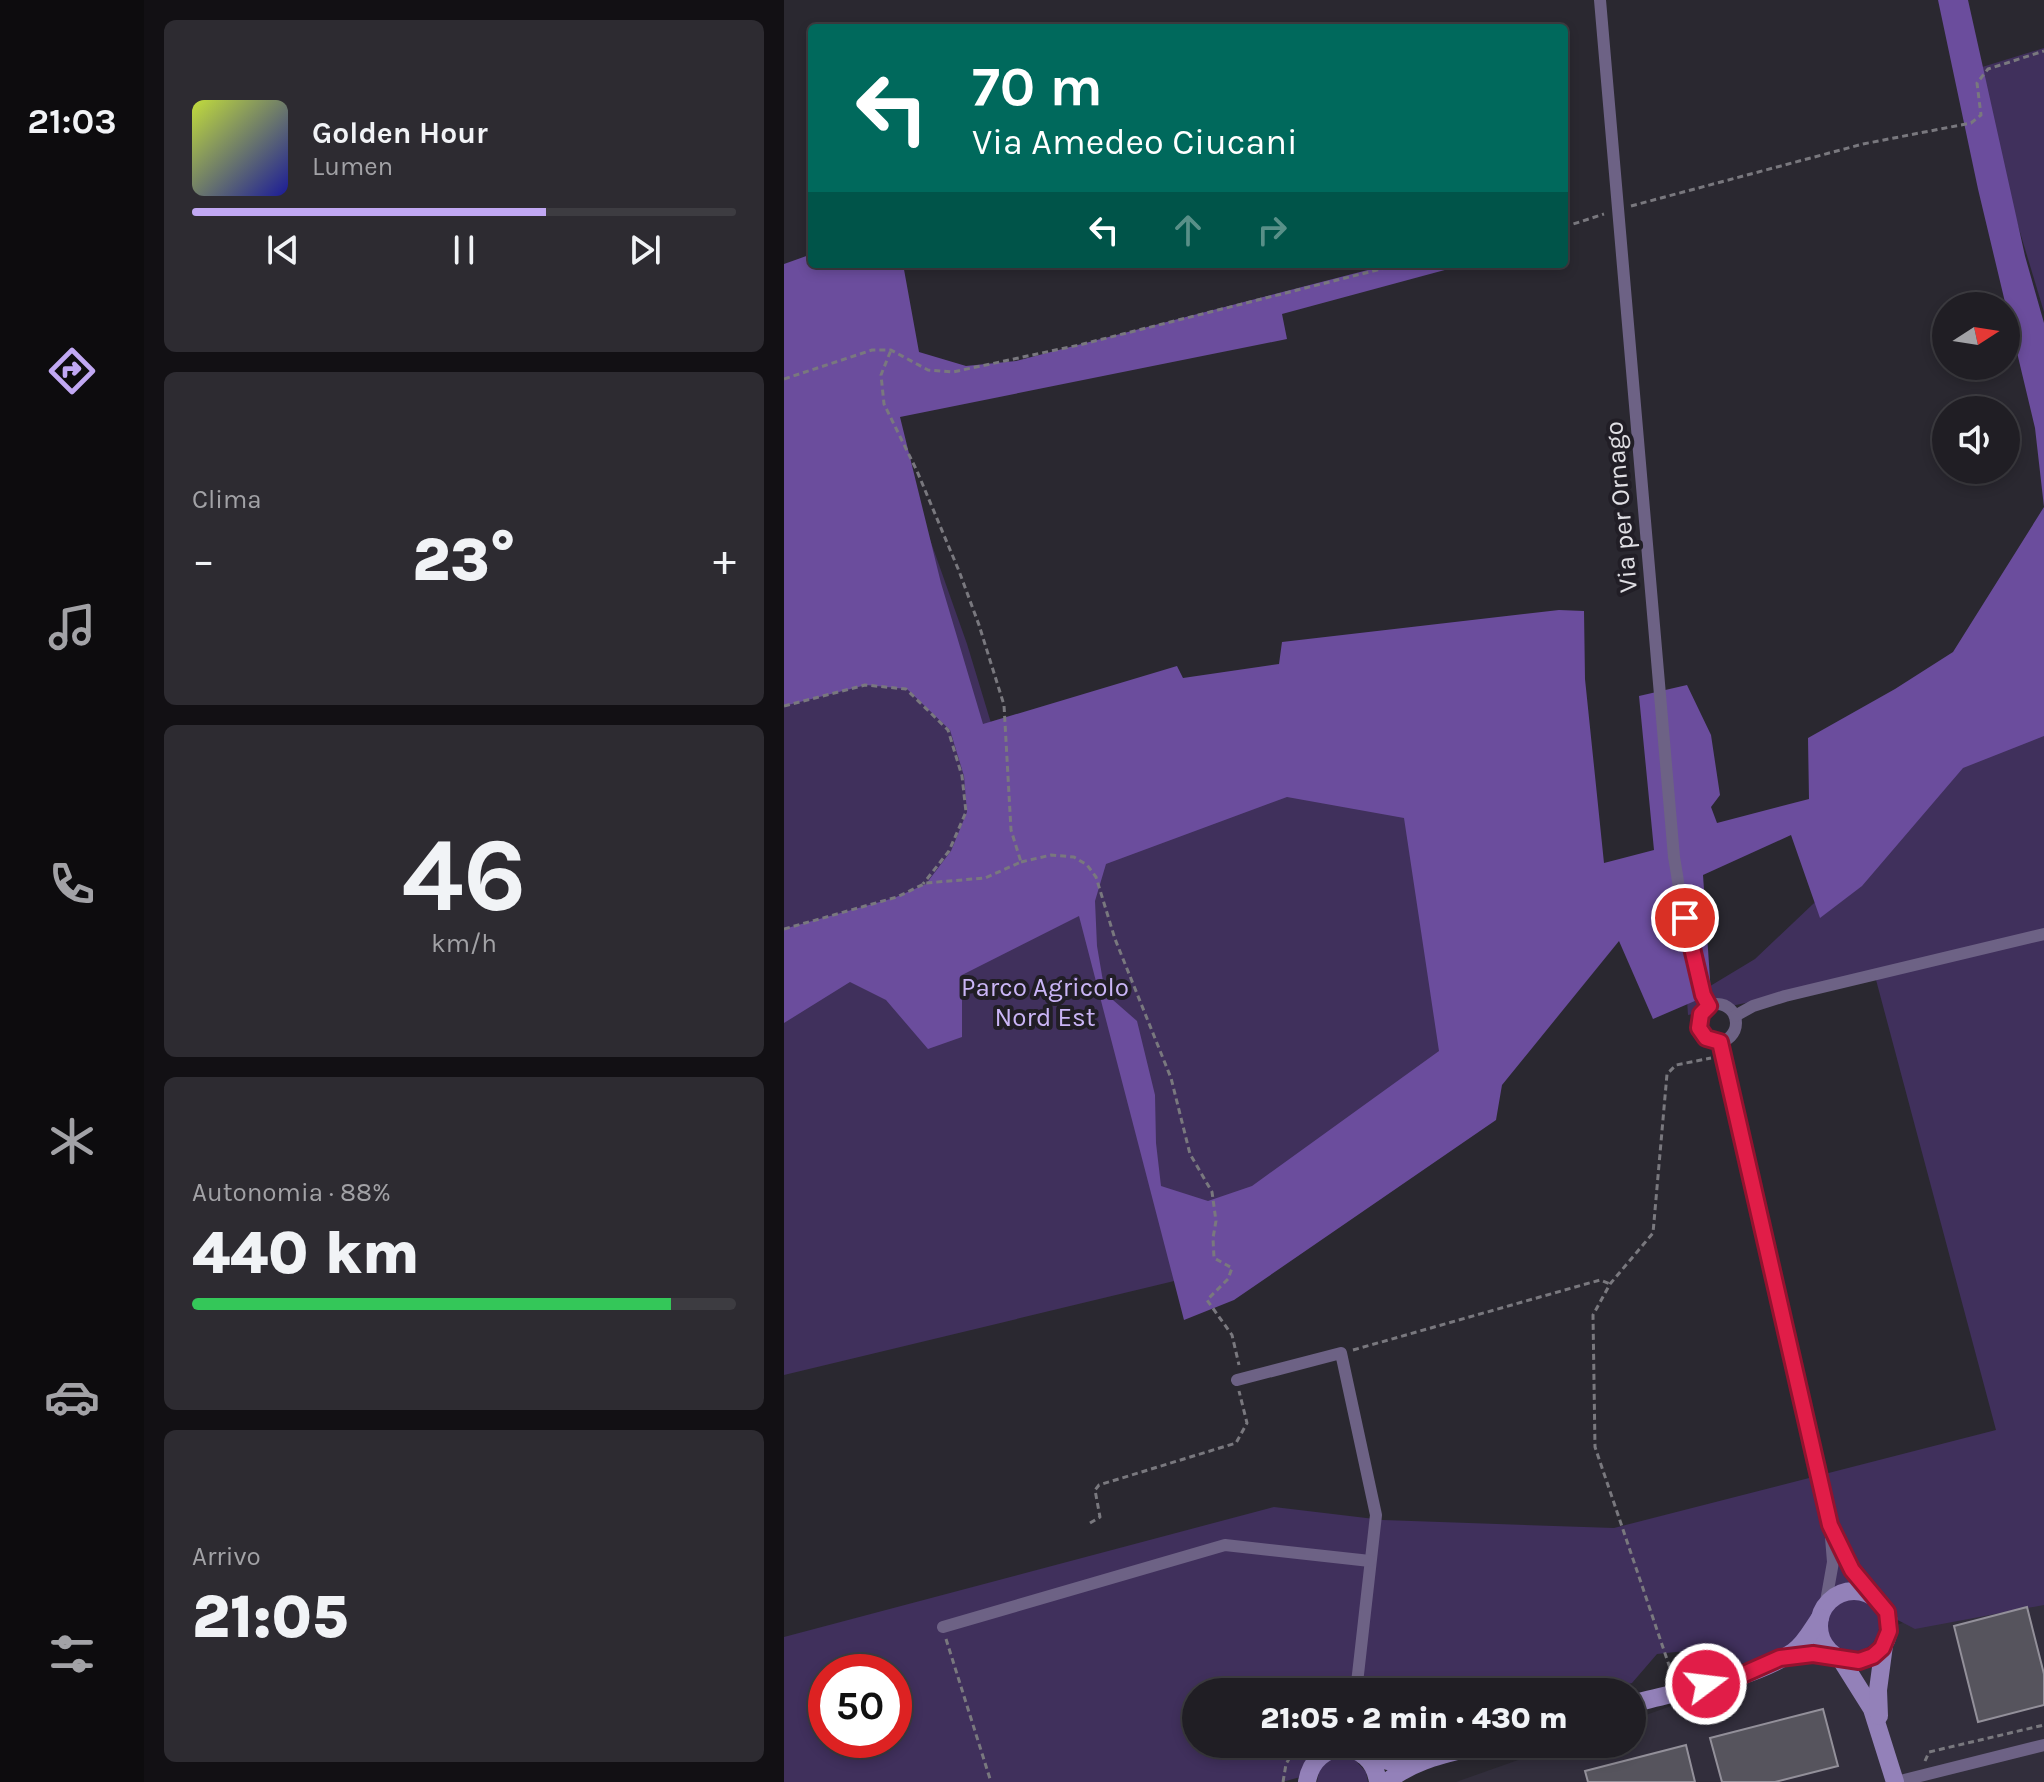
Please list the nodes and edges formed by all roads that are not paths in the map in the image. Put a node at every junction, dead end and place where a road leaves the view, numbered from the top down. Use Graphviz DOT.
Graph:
graph roads {
  1 [pos="1600,0"];
  2 [pos="2044,934"];
  3 [pos="1709,1006"];
  4 [pos="1735,1016"];
  5 [pos="1720,1042"];
  6 [pos="1239,1380"];
  7 [pos="1830,1525"];
  8 [pos="1370,1561"];
  9 [pos="1872,1595"];
  10 [pos="1823,1612"];
  11 [pos="943,1627"];
  12 [pos="1884,1645"];
  13 [pos="1780,1658"];
  14 [pos="1839,1658"];
  15 [pos="1357,1678"];
  16 [pos="1646,1700"];
  17 [pos="1882,1735"];
  18 [pos="2044,1745"];
  19 [pos="1318,1758"];
  20 [pos="1367,1758"];
  21 [pos="1382,1758"];
  22 [pos="1433,1758"];
  23 [pos="1429,1759"];
  24 [pos="1306,1780"];
  25 [pos="1378,1782"];
  26 [pos="1387,1782"];
  27 [pos="1896,1782"];
  1 -- 3 [label="street, Via per Ornago"];
  2 -- 4 [label="street"];
  3 -- 4 [label="street"];
  3 -- 5 [label="street"];
  4 -- 5 [label="street"];
  5 -- 7 [label="street"];
  6 -- 8 [label="street"];
  7 -- 9 [label="street"];
  7 -- 10 [label="street"];
  8 -- 11 [label="street"];
  8 -- 15 [label="street"];
  9 -- 10 [label="main road"];
  9 -- 12 [label="main road"];
  10 -- 13 [label="main road"];
  10 -- 14 [label="main road"];
  12 -- 14 [label="main road"];
  12 -- 17 [label="main road"];
  13 -- 14 [label="main road"];
  13 -- 16 [label="main road"];
  14 -- 17 [label="main road"];
  17 -- 27 [label="main road"];
  18 -- 27 [label="street"];
  19 -- 24 [label="main road"];
  20 -- 25 [label="main road"];
  21 -- 23 [label="main road"];
  22 -- 23 [label="main road"];
  23 -- 26 [label="main road"];
}
